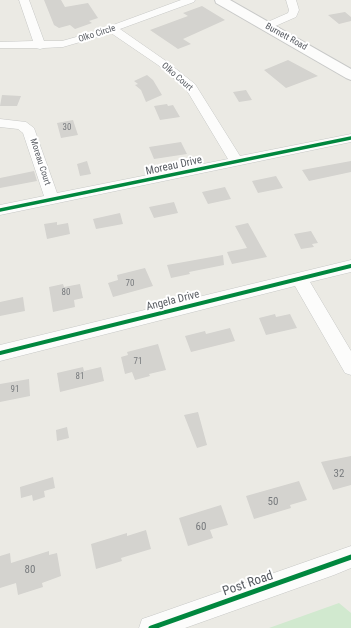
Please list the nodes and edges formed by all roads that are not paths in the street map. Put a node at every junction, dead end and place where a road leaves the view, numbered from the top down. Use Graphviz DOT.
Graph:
graph roads {
  1 [pos="24,0"];
  2 [pos="190,0"];
  3 [pos="221,0"];
  4 [pos="291,0"];
  5 [pos="267,26"];
  6 [pos="113,29"];
  7 [pos="0,45"];
  8 [pos="40,46"];
  9 [pos="351,74"];
  10 [pos="0,123"];
  11 [pos="351,138"];
  12 [pos="237,162"];
  13 [pos="52,200"];
  14 [pos="0,210"];
  15 [pos="351,266"];
  16 [pos="300,280"];
  17 [pos="0,353"];
  18 [pos="351,368"];
  19 [pos="351,556"];
  20 [pos="151,628"];
  1 -- 8 [label="street"];
  2 -- 6 [label="street, Olko Circle"];
  3 -- 5 [label="main road, Burnett Road"];
  4 -- 5 [label="street"];
  5 -- 9 [label="main road, Burnett Road"];
  6 -- 8 [label="street, Olko Circle"];
  6 -- 12 [label="street, Olko Court"];
  7 -- 8 [label="street, Olko Circle"];
  10 -- 13 [label="street, Moreau Court"];
  11 -- 12 [label="street, Moreau Drive"];
  12 -- 13 [label="street, Moreau Drive"];
  13 -- 14 [label="street, Moreau Drive"];
  15 -- 16 [label="street, Angela Drive"];
  16 -- 17 [label="street, Angela Drive"];
  16 -- 18 [label="street"];
  19 -- 20 [label="street, Post Road"];
}
